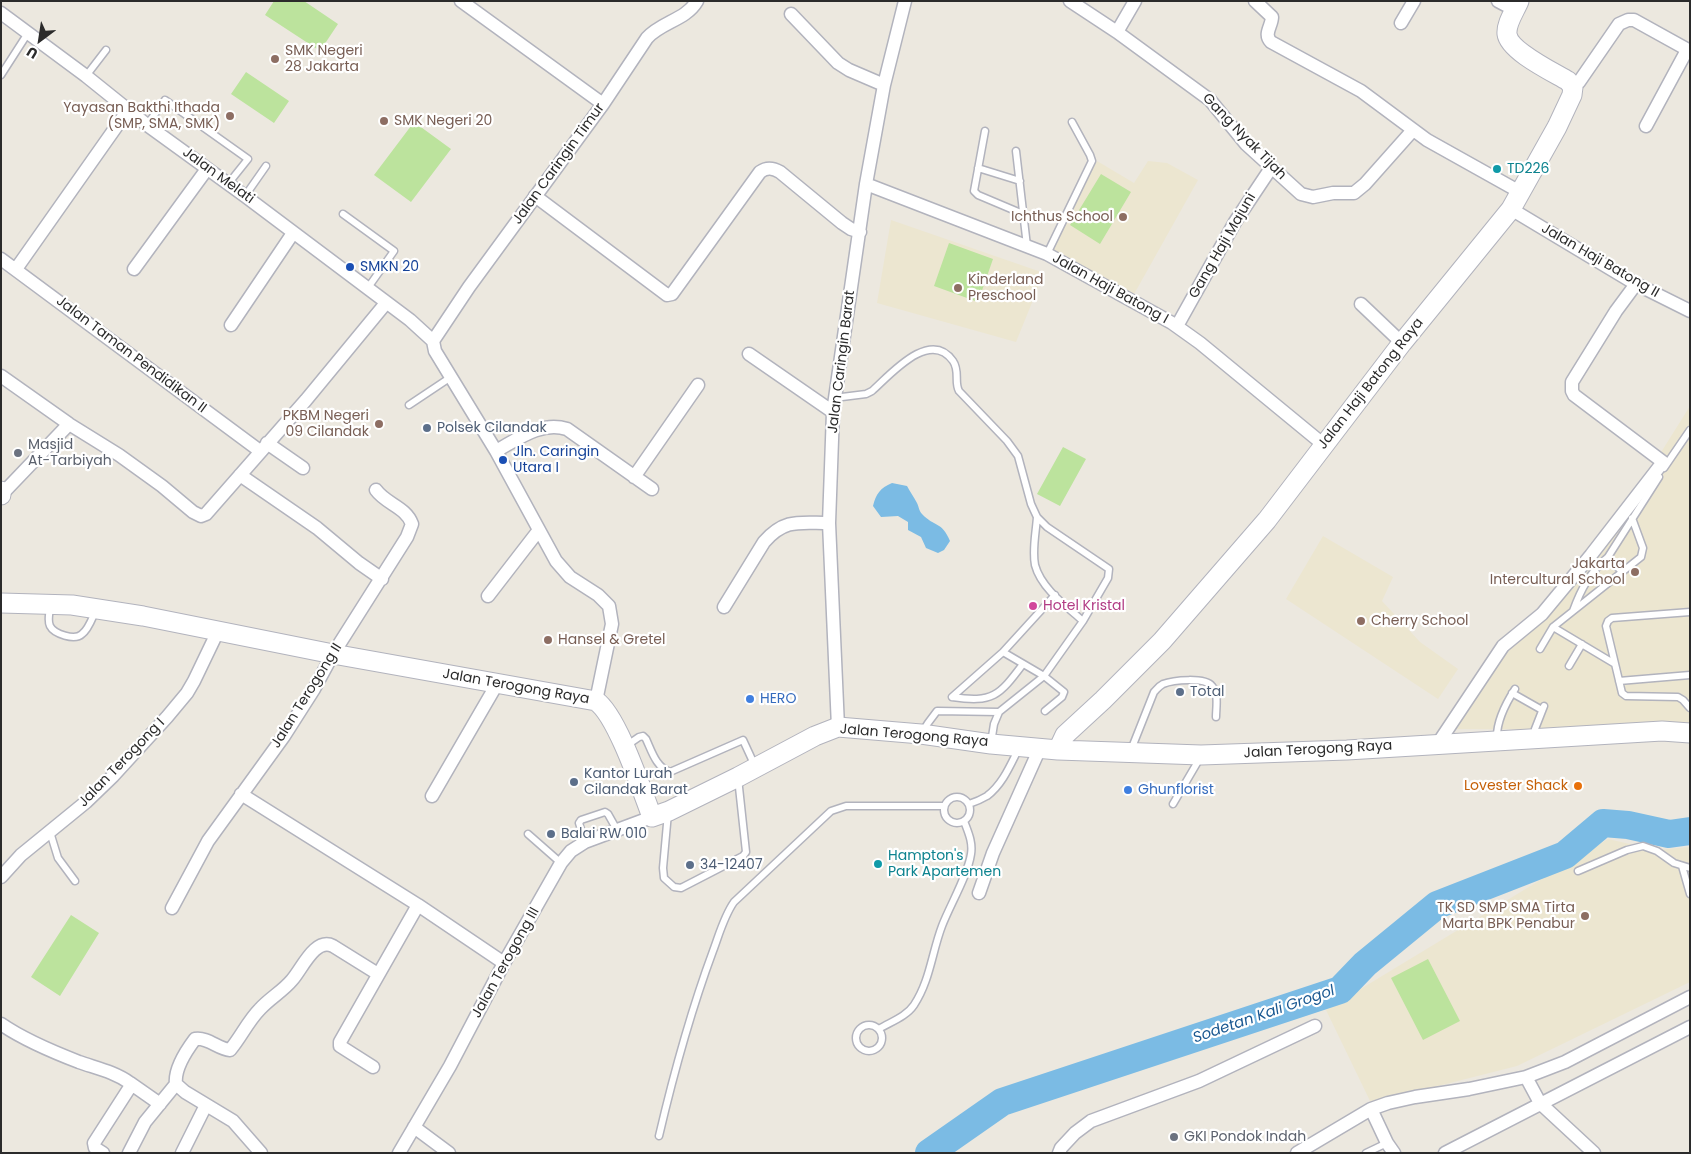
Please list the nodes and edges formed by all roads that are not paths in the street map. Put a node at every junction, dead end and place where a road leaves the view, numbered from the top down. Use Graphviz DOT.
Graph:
graph roads {
  1 [pos="697,1"];
  2 [pos="905,1"];
  3 [pos="1070,1"];
  4 [pos="1135,1"];
  5 [pos="1255,1"];
  6 [pos="1414,1"];
  7 [pos="1498,1"];
  8 [pos="462,2"];
  9 [pos="1517,6"];
  10 [pos="1,13"];
  11 [pos="791,14"];
  12 [pos="1401,23"];
  13 [pos="1117,32"];
  14 [pos="28,33"];
  15 [pos="106,50"];
  16 [pos="1688,50"];
  17 [pos="1,75"];
  18 [pos="86,76"];
  19 [pos="884,85"];
  20 [pos="1573,87"];
  21 [pos="603,104"];
  22 [pos="128,110"];
  23 [pos="1072,122"];
  24 [pos="147,125"];
  25 [pos="1646,126"];
  26 [pos="1413,130"];
  27 [pos="985,131"];
  28 [pos="1016,151"];
  29 [pos="266,166"];
  30 [pos="978,168"];
  31 [pos="1271,168"];
  32 [pos="207,169"];
  33 [pos="1020,181"];
  34 [pos="228,184"];
  35 [pos="866,184"];
  36 [pos="1520,192"];
  37 [pos="245,196"];
  38 [pos="535,196"];
  39 [pos="1510,209"];
  40 [pos="343,214"];
  41 [pos="1023,214"];
  42 [pos="860,232"];
  43 [pos="293,233"];
  44 [pos="1023,245"];
  45 [pos="1047,254"];
  46 [pos="1,259"];
  47 [pos="134,268"];
  48 [pos="16,269"];
  49 [pos="1636,284"];
  50 [pos="367,289"];
  51 [pos="386,303"];
  52 [pos="1361,304"];
  53 [pos="1690,311"];
  54 [pos="231,325"];
  55 [pos="1177,326"];
  56 [pos="434,341"];
  57 [pos="1402,343"];
  58 [pos="749,354"];
  59 [pos="1,376"];
  60 [pos="451,377"];
  61 [pos="698,385"];
  62 [pos="834,398"];
  63 [pos="409,405"];
  64 [pos="833,412"];
  65 [pos="69,424"];
  66 [pos="1690,430"];
  67 [pos="1324,445"];
  68 [pos="264,447"];
  69 [pos="496,451"];
  70 [pos="303,468"];
  71 [pos="240,475"];
  72 [pos="634,477"];
  73 [pos="652,489"];
  74 [pos="376,490"];
  75 [pos="1,493"];
  76 [pos="1037,517"];
  77 [pos="1632,518"];
  78 [pos="830,523"];
  79 [pos="539,530"];
  80 [pos="1608,556"];
  81 [pos="1622,572"];
  82 [pos="382,579"];
  83 [pos="1055,595"];
  84 [pos="488,596"];
  85 [pos="1,602"];
  86 [pos="50,604"];
  87 [pos="724,607"];
  88 [pos="97,609"];
  89 [pos="1573,611"];
  90 [pos="1690,612"];
  91 [pos="1083,621"];
  92 [pos="1554,627"];
  93 [pos="218,631"];
  94 [pos="1582,644"];
  95 [pos="1540,648"];
  96 [pos="1003,652"];
  97 [pos="333,654"];
  98 [pos="1023,664"];
  99 [pos="1615,664"];
  100 [pos="1569,666"];
  101 [pos="1690,675"];
  102 [pos="1044,676"];
  103 [pos="1619,681"];
  104 [pos="497,684"];
  105 [pos="596,701"];
  106 [pos="1690,708"];
  107 [pos="1045,711"];
  108 [pos="999,712"];
  109 [pos="1216,717"];
  110 [pos="838,727"];
  111 [pos="1690,733"];
  112 [pos="922,734"];
  113 [pos="1534,738"];
  114 [pos="1497,740"];
  115 [pos="991,744"];
  116 [pos="1437,745"];
  117 [pos="624,747"];
  118 [pos="1020,747"];
  119 [pos="1049,749"];
  120 [pos="1130,754"];
  121 [pos="1202,755"];
  122 [pos="756,768"];
  123 [pos="738,777"];
  124 [pos="241,794"];
  125 [pos="432,796"];
  126 [pos="969,804"];
  127 [pos="1172,804"];
  128 [pos="944,806"];
  129 [pos="660,814"];
  130 [pos="964,821"];
  131 [pos="617,830"];
  132 [pos="50,832"];
  133 [pos="528,834"];
  134 [pos="585,842"];
  135 [pos="561,863"];
  136 [pos="1682,866"];
  137 [pos="1690,868"];
  138 [pos="1578,871"];
  139 [pos="1,877"];
  140 [pos="75,881"];
  141 [pos="978,893"];
  142 [pos="1690,894"];
  143 [pos="418,905"];
  144 [pos="172,908"];
  145 [pos="504,963"];
  146 [pos="378,974"];
  147 [pos="1690,997"];
  148 [pos="1,1024"];
  149 [pos="1315,1026"];
  150 [pos="1690,1027"];
  151 [pos="879,1029"];
  152 [pos="373,1067"];
  153 [pos="1526,1077"];
  154 [pos="130,1083"];
  155 [pos="176,1084"];
  156 [pos="1540,1103"];
  157 [pos="160,1104"];
  158 [pos="206,1105"];
  159 [pos="1371,1109"];
  160 [pos="414,1127"];
  161 [pos="659,1136"];
  162 [pos="1390,1148"];
  163 [pos="104,1153"];
  164 [pos="129,1153"];
  165 [pos="182,1153"];
  166 [pos="261,1153"];
  167 [pos="399,1153"];
  168 [pos="449,1153"];
  169 [pos="1059,1153"];
  170 [pos="1297,1153"];
  171 [pos="1366,1153"];
  172 [pos="1445,1153"];
  173 [pos="1594,1153"];
  1 -- 21 [label="street, Jalan Caringin Timur"];
  2 -- 19 [label="street, Jalan Caringin Barat"];
  3 -- 13 [label="street, Gang Nyak Tijah"];
  4 -- 13 [label="street"];
  5 -- 26 [label="street"];
  6 -- 12 [label="street"];
  7 -- 9 [label="street"];
  8 -- 21 [label="street"];
  9 -- 20 [label="street"];
  10 -- 14 [label="street, Jalan Melati"];
  11 -- 19 [label="street"];
  13 -- 31 [label="street, Gang Nyak Tijah"];
  14 -- 17 [label="lane"];
  14 -- 18 [label="street, Jalan Melati"];
  15 -- 18 [label="lane"];
  16 -- 20 [label="street"];
  16 -- 25 [label="street"];
  18 -- 22 [label="street, Jalan Melati"];
  19 -- 35 [label="street, Jalan Caringin Barat"];
  20 -- 36 [label="street, Jalan Haji Batong Raya"];
  21 -- 38 [label="street, Jalan Caringin Timur"];
  22 -- 24 [label="street, Jalan Melati"];
  22 -- 48 [label="street"];
  23 -- 45 [label="lane"];
  24 -- 32 [label="street, Jalan Melati"];
  24 -- 34 [label="lane"];
  26 -- 31 [label="street, Gang Nyak Tijah"];
  26 -- 36 [label="street"];
  27 -- 30 [label="lane"];
  28 -- 33 [label="lane"];
  29 -- 37 [label="lane"];
  30 -- 33 [label="lane"];
  30 -- 41 [label="lane"];
  31 -- 55 [label="street, Gang Haji Majuni"];
  32 -- 34 [label="street, Jalan Melati"];
  32 -- 47 [label="street"];
  33 -- 41 [label="lane"];
  34 -- 37 [label="street, Jalan Melati"];
  35 -- 42 [label="street, Jalan Caringin Barat"];
  35 -- 44 [label="street, Jalan Haji Batong I"];
  36 -- 39 [label="street, Jalan Haji Batong Raya"];
  37 -- 43 [label="street, Jalan Melati"];
  38 -- 42 [label="street"];
  38 -- 56 [label="street, Jalan Caringin Timur"];
  39 -- 49 [label="street, Jalan Haji Batong II"];
  39 -- 57 [label="street, Jalan Haji Batong Raya"];
  40 -- 50 [label="lane"];
  41 -- 44 [label="lane"];
  42 -- 62 [label="street, Jalan Caringin Barat"];
  43 -- 50 [label="street, Jalan Melati"];
  43 -- 54 [label="street"];
  44 -- 45 [label="street, Jalan Haji Batong I"];
  45 -- 55 [label="street, Jalan Haji Batong I"];
  46 -- 48 [label="street, Jalan Taman Pendidikan II"];
  48 -- 68 [label="street, Jalan Taman Pendidikan II"];
  49 -- 53 [label="street, Jalan Haji Batong II"];
  49 -- 116 [label="street"];
  50 -- 51 [label="street, Jalan Melati"];
  51 -- 56 [label="street, Jalan Melati"];
  51 -- 68 [label="street"];
  52 -- 57 [label="street"];
  55 -- 67 [label="street, Jalan Haji Batong I"];
  56 -- 60 [label="street"];
  57 -- 67 [label="street, Jalan Haji Batong Raya"];
  58 -- 64 [label="street"];
  59 -- 65 [label="street"];
  60 -- 63 [label="lane"];
  60 -- 69 [label="street"];
  61 -- 72 [label="street"];
  62 -- 64 [label="street, Jalan Caringin Barat"];
  62 -- 76 [label="lane"];
  64 -- 78 [label="street, Jalan Caringin Barat"];
  65 -- 71 [label="street"];
  65 -- 75 [label="street"];
  66 -- 77 [label="lane"];
  67 -- 119 [label="street, Jalan Haji Batong Raya"];
  68 -- 70 [label="street, Jalan Taman Pendidikan II"];
  68 -- 71 [label="street"];
  69 -- 72 [label="street"];
  69 -- 79 [label="street"];
  71 -- 82 [label="street"];
  72 -- 73 [label="street"];
  74 -- 82 [label="street, Jalan Terogong II"];
  76 -- 83 [label="lane"];
  76 -- 91 [label="lane"];
  77 -- 80 [label="lane"];
  77 -- 81 [label="lane"];
  78 -- 87 [label="street"];
  78 -- 110 [label="street, Jalan Caringin Barat"];
  79 -- 84 [label="street"];
  79 -- 105 [label="street"];
  80 -- 81 [label="lane"];
  80 -- 89 [label="lane"];
  81 -- 89 [label="lane"];
  82 -- 97 [label="street, Jalan Terogong II"];
  83 -- 91 [label="lane"];
  83 -- 96 [label="lane"];
  85 -- 86 [label="street, Jalan Terogong Raya"];
  86 -- 88 [label="street, Jalan Terogong Raya"];
  86 -- 88 [label="lane"];
  88 -- 93 [label="street, Jalan Terogong Raya"];
  89 -- 92 [label="lane"];
  90 -- 99 [label="lane"];
  91 -- 102 [label="lane"];
  92 -- 94 [label="lane"];
  92 -- 95 [label="lane"];
  93 -- 97 [label="street, Jalan Terogong Raya"];
  93 -- 132 [label="street, Jalan Terogong I"];
  94 -- 99 [label="lane"];
  94 -- 100 [label="lane"];
  96 -- 98 [label="lane"];
  96 -- 98 [label="lane"];
  97 -- 104 [label="street, Jalan Terogong Raya"];
  97 -- 124 [label="street, Jalan Terogong II"];
  98 -- 102 [label="lane"];
  99 -- 103 [label="lane"];
  101 -- 103 [label="lane"];
  102 -- 107 [label="lane"];
  102 -- 108 [label="lane"];
  103 -- 106 [label="lane"];
  104 -- 105 [label="street, Jalan Terogong Raya"];
  104 -- 125 [label="street"];
  105 -- 117 [label="street, Jalan Terogong Raya"];
  108 -- 112 [label="lane"];
  108 -- 115 [label="lane"];
  109 -- 120 [label="lane"];
  110 -- 112 [label="street, Jalan Terogong Raya"];
  110 -- 122 [label="street, Jalan Terogong Raya"];
  111 -- 113 [label="street, Jalan Terogong Raya"];
  112 -- 115 [label="street, Jalan Terogong Raya"];
  113 -- 114 [label="street, Jalan Terogong Raya"];
  113 -- 114 [label="lane"];
  114 -- 116 [label="street, Jalan Terogong Raya"];
  115 -- 118 [label="street, Jalan Terogong Raya"];
  116 -- 121 [label="street, Jalan Terogong Raya"];
  117 -- 122 [label="lane"];
  117 -- 129 [label="street, Jalan Terogong Raya"];
  118 -- 119 [label="street, Jalan Terogong Raya"];
  118 -- 126 [label="lane"];
  119 -- 120 [label="street, Jalan Terogong Raya"];
  119 -- 141 [label="street"];
  120 -- 121 [label="street, Jalan Terogong Raya"];
  121 -- 127 [label="lane"];
  122 -- 123 [label="street, Jalan Terogong Raya"];
  123 -- 129 [label="street, Jalan Terogong Raya"];
  123 -- 129 [label="lane"];
  124 -- 143 [label="street"];
  124 -- 144 [label="street, Jalan Terogong II"];
  126 -- 128 [label="lane"];
  126 -- 130 [label="lane"];
  128 -- 130 [label="lane"];
  128 -- 161 [label="lane"];
  129 -- 131 [label="street, Jalan Terogong III"];
  130 -- 151 [label="lane"];
  131 -- 134 [label="street, Jalan Terogong III"];
  131 -- 134 [label="lane"];
  132 -- 139 [label="street, Jalan Terogong I"];
  132 -- 140 [label="lane"];
  133 -- 135 [label="lane"];
  134 -- 135 [label="street, Jalan Terogong III"];
  135 -- 145 [label="street, Jalan Terogong III"];
  136 -- 137 [label="lane"];
  136 -- 138 [label="lane"];
  136 -- 142 [label="lane"];
  143 -- 145 [label="street"];
  143 -- 146 [label="street"];
  145 -- 160 [label="street, Jalan Terogong III"];
  146 -- 152 [label="street"];
  146 -- 155 [label="street"];
  147 -- 153 [label="street"];
  148 -- 154 [label="street"];
  149 -- 169 [label="street"];
  150 -- 156 [label="street"];
  151 -- 151 [label="lane"];
  153 -- 156 [label="street"];
  153 -- 159 [label="street"];
  154 -- 157 [label="street"];
  154 -- 163 [label="street"];
  155 -- 157 [label="street"];
  155 -- 158 [label="street"];
  156 -- 172 [label="street"];
  156 -- 173 [label="street"];
  157 -- 164 [label="street"];
  158 -- 165 [label="street"];
  158 -- 166 [label="street"];
  159 -- 162 [label="street"];
  159 -- 170 [label="street"];
  160 -- 167 [label="street, Jalan Terogong III"];
  160 -- 168 [label="street"];
  162 -- 171 [label="lane"];
}
